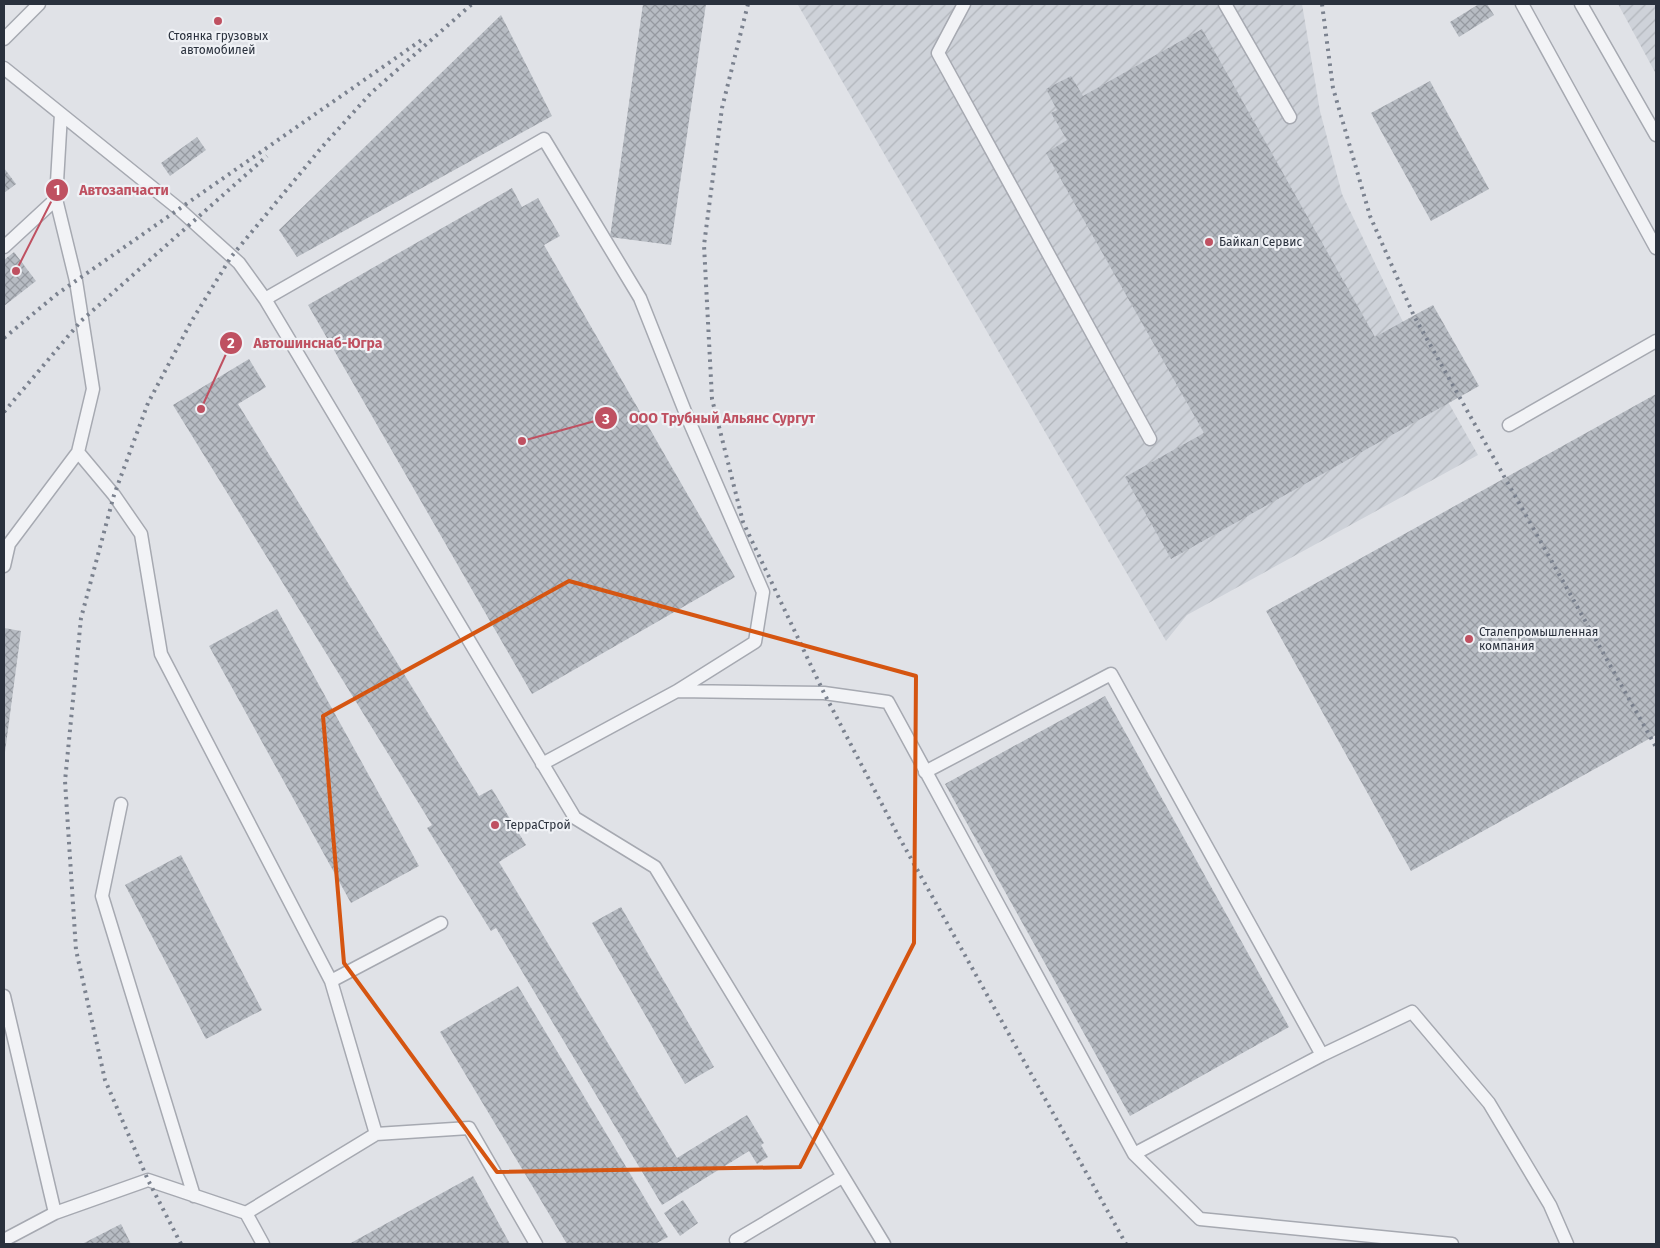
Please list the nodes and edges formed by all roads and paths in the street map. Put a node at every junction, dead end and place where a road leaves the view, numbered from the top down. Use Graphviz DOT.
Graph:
graph roads {
  1 [pos="39,4"];
  2 [pos="964,4"];
  3 [pos="1225,4"];
  4 [pos="1522,4"];
  5 [pos="1581,4"];
  6 [pos="4,39"];
  7 [pos="4,68"];
  8 [pos="61,114"];
  9 [pos="1290,117"];
  10 [pos="1656,135"];
  11 [pos="56,199"];
  12 [pos="4,247"];
  13 [pos="1656,248"];
  14 [pos="265,299"];
  15 [pos="1656,341"];
  16 [pos="1509,425"];
  17 [pos="1150,439"];
  18 [pos="78,452"];
  19 [pos="4,566"];
  20 [pos="677,691"];
  21 [pos="542,764"];
  22 [pos="925,772"];
  23 [pos="121,804"];
  24 [pos="441,923"];
  25 [pos="331,981"];
  26 [pos="4,996"];
  27 [pos="1322,1055"];
  28 [pos="376,1134"];
  29 [pos="1134,1154"];
  30 [pos="842,1177"];
  31 [pos="194,1196"];
  32 [pos="55,1212"];
  33 [pos="246,1213"];
  34 [pos="4,1240"];
  35 [pos="736,1240"];
  36 [pos="263,1244"];
  37 [pos="536,1244"];
  38 [pos="884,1244"];
  39 [pos="1452,1244"];
  40 [pos="1567,1244"];
  1 -- 6 [label="lane"];
  2 -- 17 [label="lane"];
  3 -- 9 [label="lane"];
  4 -- 13 [label="lane"];
  5 -- 10 [label="lane"];
  7 -- 8 [label="lane"];
  8 -- 11 [label="lane"];
  8 -- 14 [label="lane"];
  11 -- 12 [label="lane"];
  11 -- 18 [label="lane"];
  14 -- 20 [label="lane"];
  14 -- 21 [label="lane"];
  15 -- 16 [label="lane"];
  18 -- 19 [label="lane"];
  18 -- 25 [label="lane"];
  20 -- 21 [label="lane"];
  20 -- 22 [label="lane"];
  21 -- 30 [label="lane"];
  22 -- 27 [label="lane"];
  22 -- 29 [label="lane"];
  23 -- 31 [label="lane"];
  24 -- 25 [label="lane"];
  25 -- 28 [label="lane"];
  26 -- 32 [label="lane"];
  27 -- 29 [label="lane"];
  27 -- 40 [label="lane"];
  28 -- 33 [label="lane"];
  28 -- 37 [label="lane"];
  29 -- 39 [label="lane"];
  30 -- 35 [label="lane"];
  30 -- 38 [label="lane"];
  31 -- 32 [label="lane"];
  31 -- 33 [label="lane"];
  32 -- 34 [label="lane"];
  33 -- 36 [label="lane"];
}
